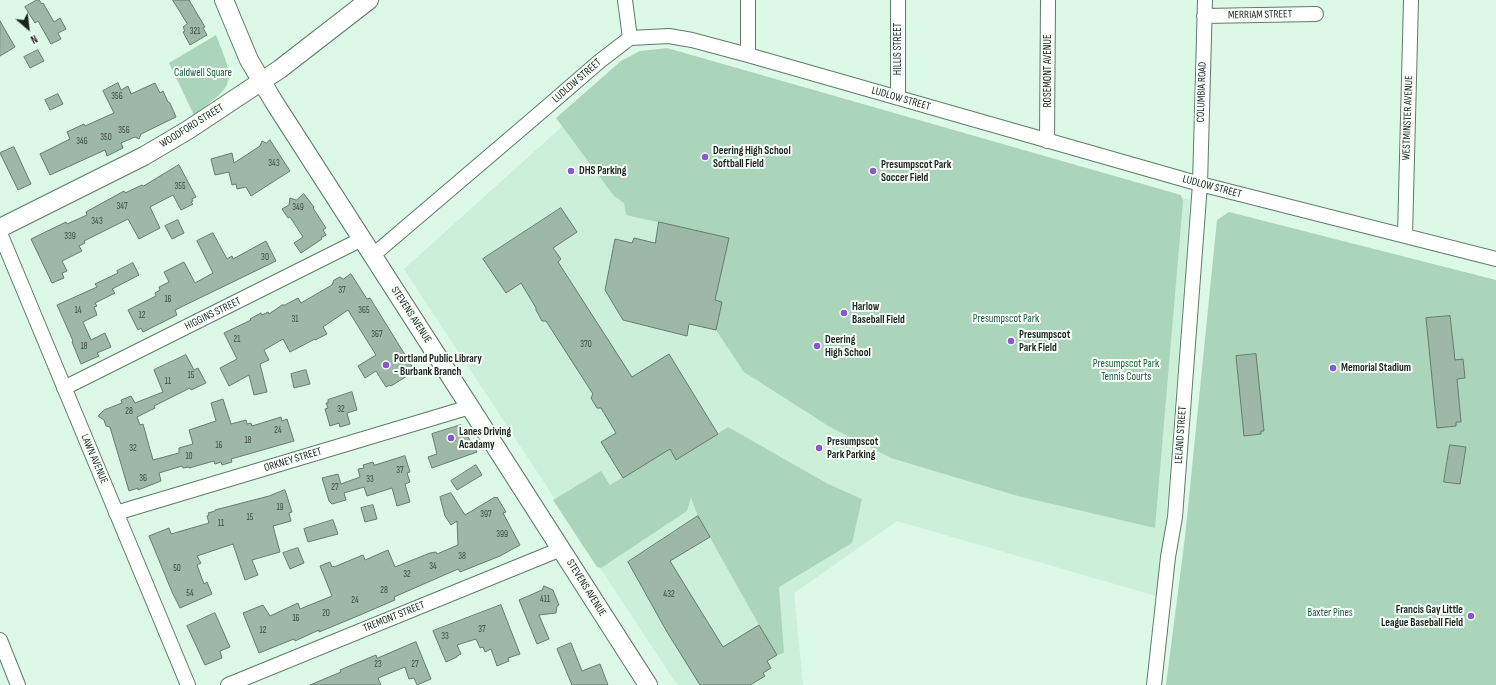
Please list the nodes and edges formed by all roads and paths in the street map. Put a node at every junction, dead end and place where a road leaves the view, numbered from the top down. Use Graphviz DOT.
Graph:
graph roads {
  1 [pos="224,0"];
  2 [pos="369,0"];
  3 [pos="625,0"];
  4 [pos="748,0"];
  5 [pos="898,0"];
  6 [pos="1048,0"];
  7 [pos="1205,0"];
  8 [pos="1411,0"];
  9 [pos="1316,14"];
  10 [pos="1204,16"];
  11 [pos="630,38"];
  12 [pos="748,55"];
  13 [pos="261,81"];
  14 [pos="898,98"];
  15 [pos="1047,141"];
  16 [pos="1200,184"];
  17 [pos="0,228"];
  18 [pos="0,234"];
  19 [pos="1405,236"];
  20 [pos="362,240"];
  21 [pos="372,256"];
  22 [pos="1496,259"];
  23 [pos="64,388"];
  24 [pos="470,407"];
  25 [pos="116,513"];
  26 [pos="561,549"];
  27 [pos="0,640"];
  28 [pos="18,685"];
  29 [pos="188,685"];
  30 [pos="228,685"];
  31 [pos="648,685"];
  32 [pos="1149,685"];
  33 [pos="1154,685"];
  1 -- 13 [label="main road, STEVENS AVENUE"];
  2 -- 13 [label="main road, WOODFORD STREET"];
  3 -- 11 [label="street"];
  4 -- 12 [label="street"];
  5 -- 14 [label="street, HILLIS STREET"];
  6 -- 15 [label="street, ROSEMONT AVENUE"];
  7 -- 10 [label="street, COLUMBIA ROAD"];
  8 -- 19 [label="street, WESTMINSTER AVENUE"];
  9 -- 10 [label="street, MERRIAM STREET"];
  10 -- 16 [label="street, COLUMBIA ROAD"];
  11 -- 12 [label="street, LUDLOW STREET"];
  11 -- 21 [label="street, LUDLOW STREET"];
  12 -- 14 [label="street, LUDLOW STREET"];
  13 -- 17 [label="main road, WOODFORD STREET"];
  13 -- 20 [label="main road, STEVENS AVENUE"];
  14 -- 15 [label="street, LUDLOW STREET"];
  15 -- 16 [label="street, LUDLOW STREET"];
  16 -- 19 [label="street, LUDLOW STREET"];
  16 -- 33 [label="street, LELAND STREET"];
  18 -- 23 [label="street, LAWN AVENUE"];
  19 -- 22 [label="street, LUDLOW STREET"];
  20 -- 21 [label="main road, STEVENS AVENUE"];
  20 -- 23 [label="street, HIGGINS STREET"];
  21 -- 24 [label="main road, STEVENS AVENUE"];
  23 -- 25 [label="street, LAWN AVENUE"];
  24 -- 25 [label="street, ORKNEY STREET"];
  24 -- 26 [label="main road, STEVENS AVENUE"];
  25 -- 29 [label="street, LAWN AVENUE"];
  26 -- 30 [label="street, TREMONT STREET"];
  26 -- 31 [label="main road, STEVENS AVENUE"];
  27 -- 28 [label="street"];
  32 -- 33 [label="street"];
}
